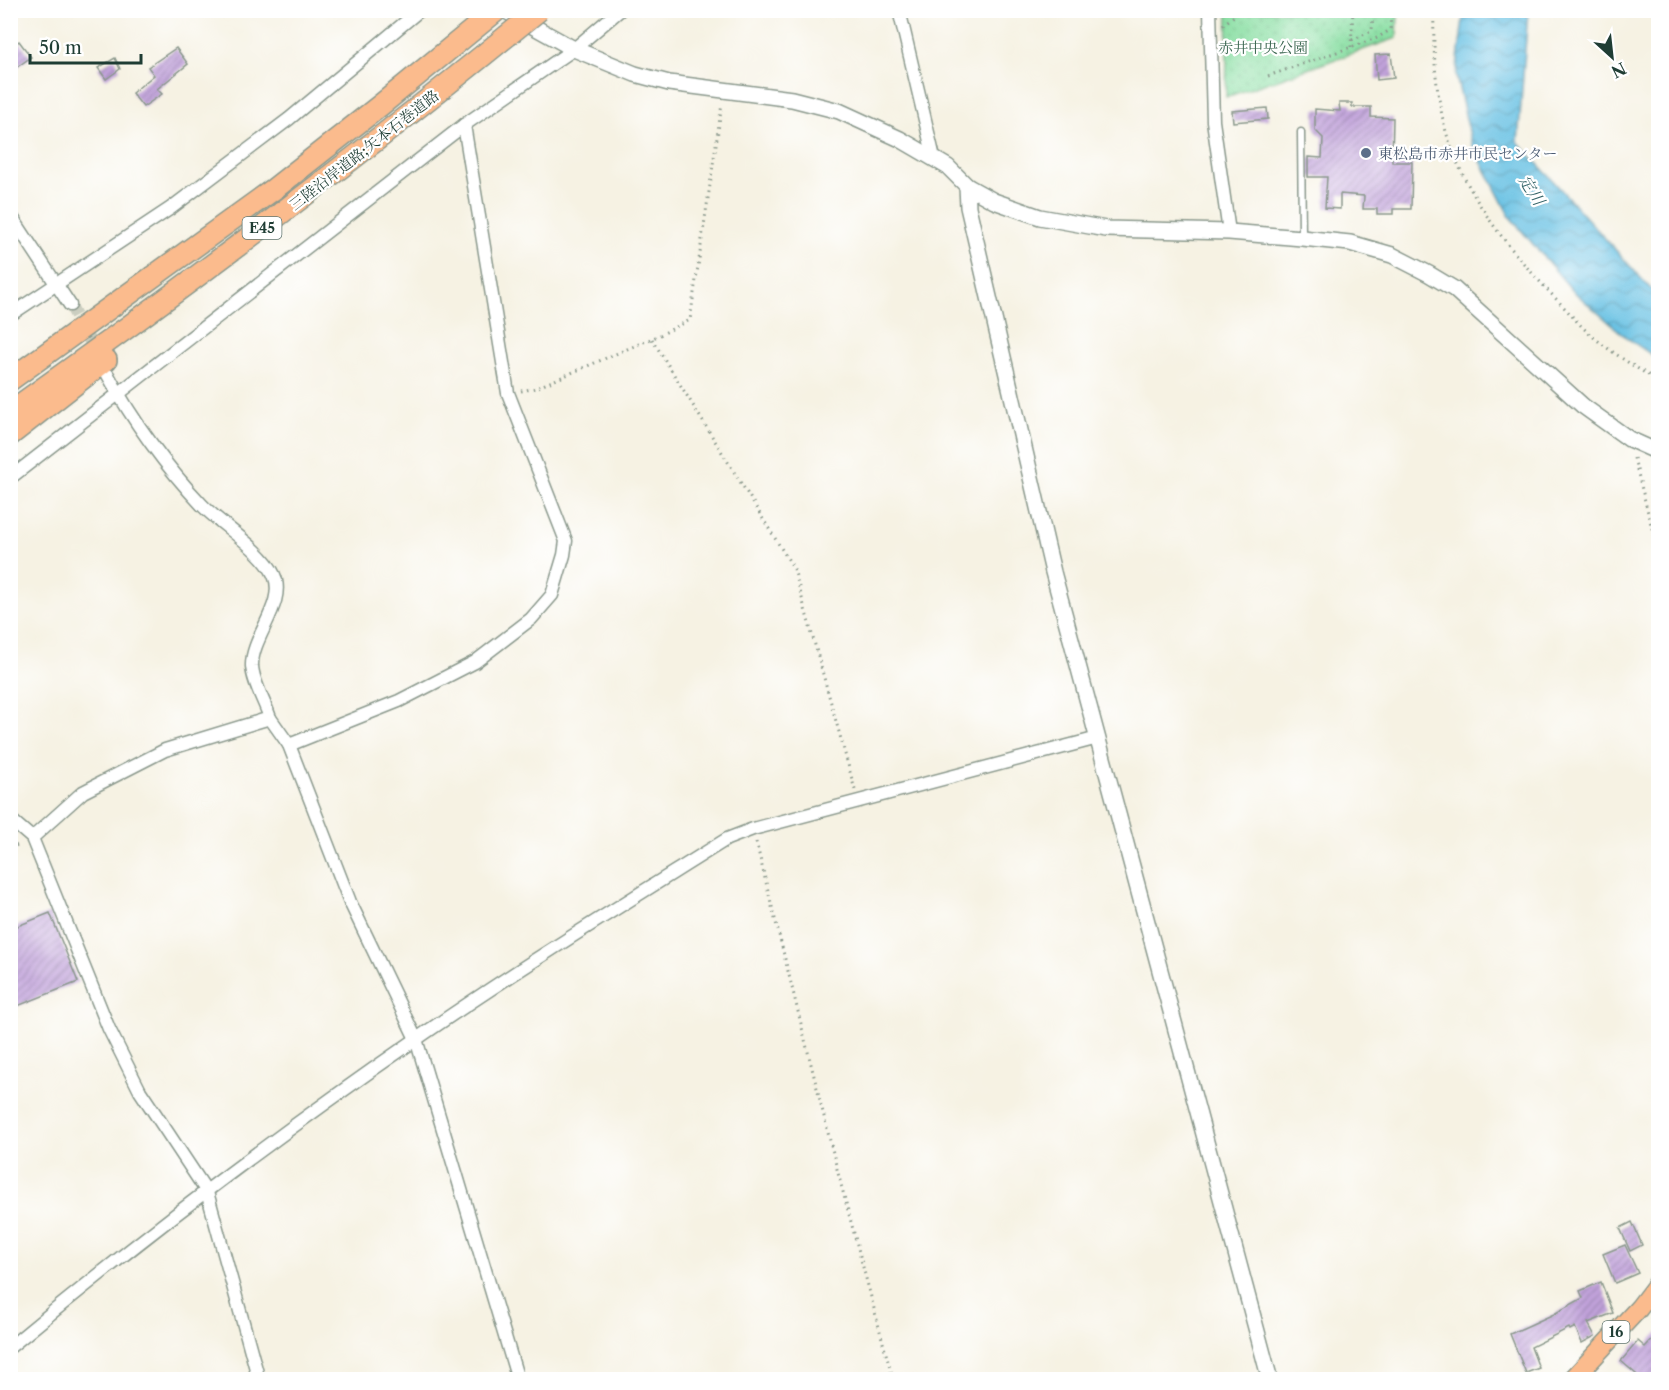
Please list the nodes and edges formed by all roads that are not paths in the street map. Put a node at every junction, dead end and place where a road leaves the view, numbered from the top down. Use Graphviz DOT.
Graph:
graph roads {
  1 [pos="420,10"];
  2 [pos="504,10"];
  3 [pos="539,10"];
  4 [pos="620,10"];
  5 [pos="899,10"];
  6 [pos="1210,10"];
  7 [pos="490,17"];
  8 [pos="574,49"];
  9 [pos="464,125"];
  10 [pos="1301,132"];
  11 [pos="934,158"];
  12 [pos="967,186"];
  13 [pos="291,206"];
  14 [pos="10,214"];
  15 [pos="1229,232"];
  16 [pos="1302,238"];
  17 [pos="56,284"];
  18 [pos="70,305"];
  19 [pos="10,315"];
  20 [pos="108,375"];
  21 [pos="10,381"];
  22 [pos="118,394"];
  23 [pos="10,412"];
  24 [pos="10,435"];
  25 [pos="1659,452"];
  26 [pos="10,478"];
  27 [pos="270,718"];
  28 [pos="1098,738"];
  29 [pos="289,745"];
  30 [pos="10,819"];
  31 [pos="32,838"];
  32 [pos="416,1039"];
  33 [pos="207,1192"];
  34 [pos="1659,1283"];
  35 [pos="10,1347"];
  36 [pos="259,1380"];
  37 [pos="518,1380"];
  38 [pos="1270,1380"];
  39 [pos="1572,1380"];
  1 -- 17 [label="street"];
  2 -- 8 [label="street"];
  3 -- 13 [label="highway, 三陸沿岸道路;矢本石巻道路 / E45, bridge"];
  4 -- 8 [label="street"];
  5 -- 11 [label="street"];
  6 -- 15 [label="street"];
  7 -- 21 [label="highway, 三陸沿岸道路;矢本石巻道路 / E45"];
  8 -- 9 [label="street"];
  8 -- 11 [label="street"];
  9 -- 22 [label="street"];
  9 -- 29 [label="street"];
  10 -- 16 [label="lane"];
  11 -- 12 [label="street"];
  12 -- 15 [label="street"];
  12 -- 28 [label="street"];
  13 -- 23 [label="highway, 三陸沿岸道路;矢本石巻道路 / E45"];
  13 -- 24 [label="highway"];
  14 -- 17 [label="street"];
  15 -- 16 [label="street"];
  16 -- 25 [label="street"];
  17 -- 18 [label="street"];
  17 -- 19 [label="street"];
  20 -- 22 [label="street"];
  22 -- 26 [label="street"];
  22 -- 27 [label="street"];
  27 -- 29 [label="street"];
  27 -- 31 [label="street"];
  28 -- 32 [label="street"];
  28 -- 38 [label="street"];
  29 -- 32 [label="street"];
  30 -- 31 [label="street"];
  31 -- 33 [label="street"];
  32 -- 33 [label="street"];
  32 -- 37 [label="street"];
  33 -- 35 [label="street"];
  33 -- 36 [label="street"];
  34 -- 39 [label="main road, 16"];
}
